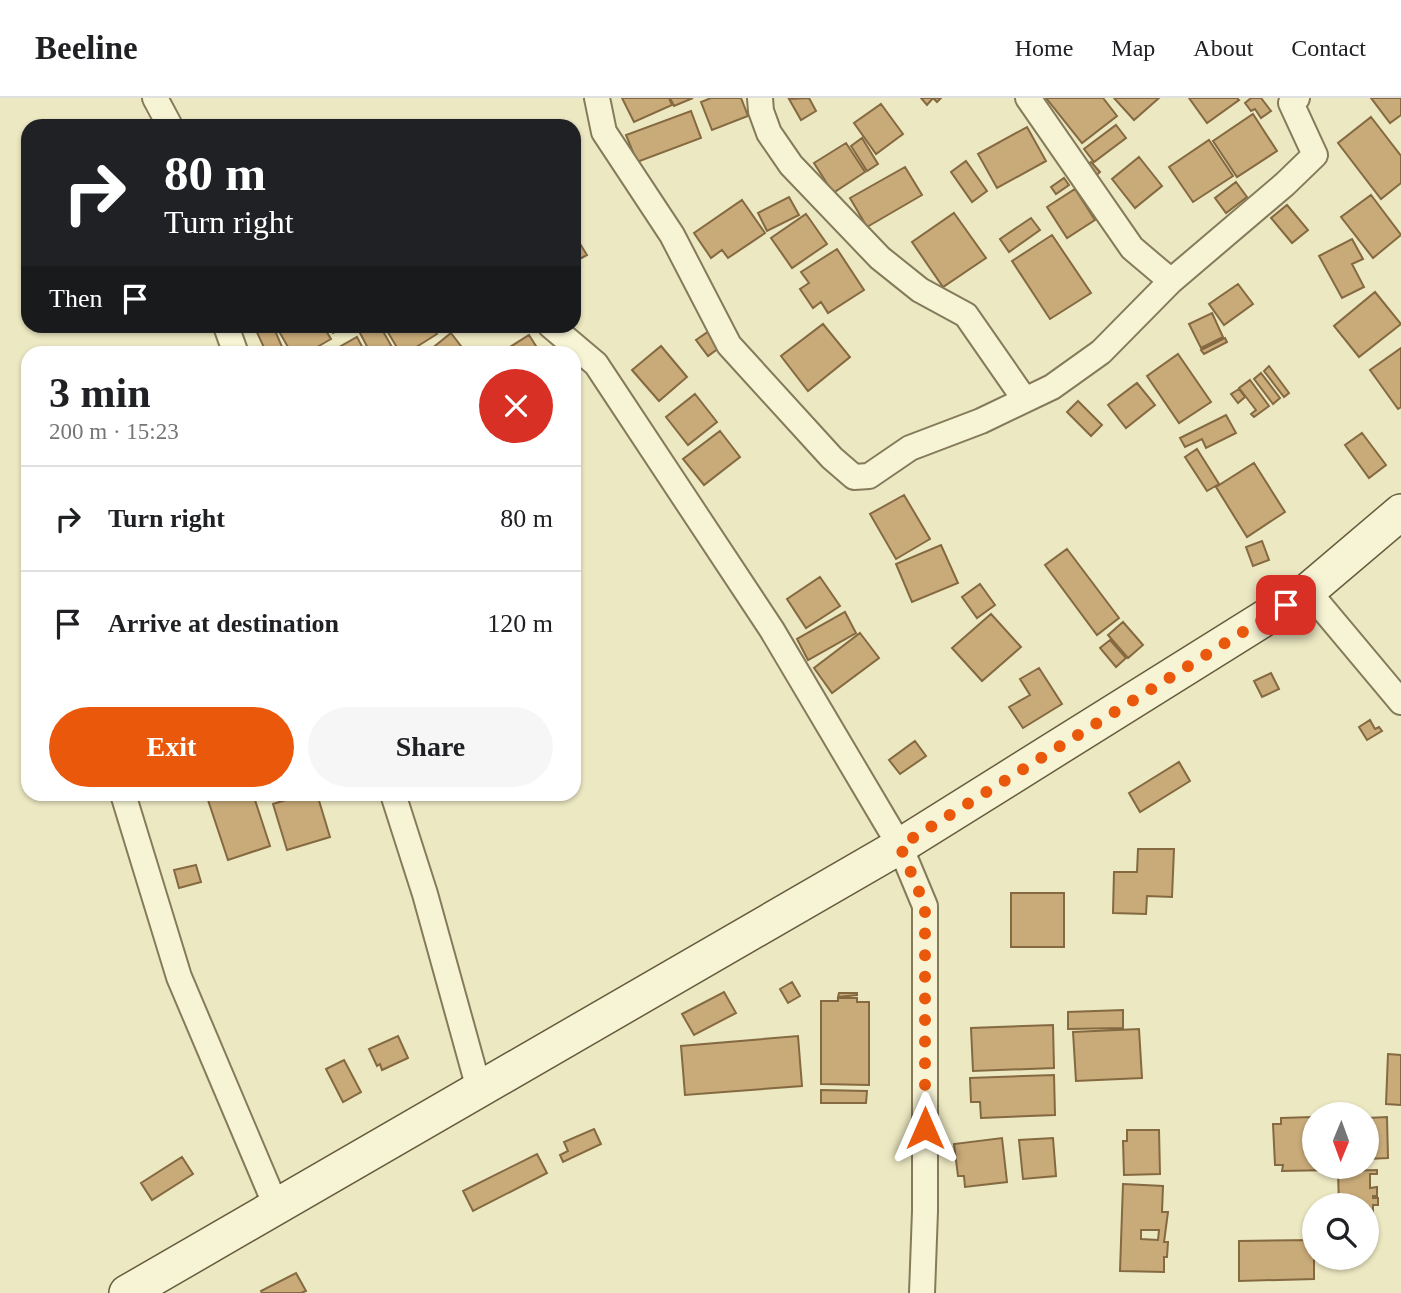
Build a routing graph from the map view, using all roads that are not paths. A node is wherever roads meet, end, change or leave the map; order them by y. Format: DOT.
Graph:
graph roads {
  1 [pos="155,98"];
  2 [pos="597,98"];
  3 [pos="760,98"];
  4 [pos="1028,98"];
  5 [pos="1291,100"];
  6 [pos="166,119"];
  7 [pos="1171,281"];
  8 [pos="559,333"];
  9 [pos="575,346"];
  10 [pos="581,351"];
  11 [pos="1025,400"];
  12 [pos="1401,512"];
  13 [pos="1308,591"];
  14 [pos="1401,702"];
  15 [pos="125,801"];
  16 [pos="395,801"];
  17 [pos="900,846"];
  18 [pos="479,1089"];
  19 [pos="276,1206"];
  20 [pos="127,1293"];
  21 [pos="922,1293"];
  1 -- 6 [label="street"];
  2 -- 11 [label="street"];
  3 -- 11 [label="street"];
  4 -- 7 [label="street"];
  5 -- 7 [label="street"];
  7 -- 11 [label="street"];
  8 -- 9 [label="street"];
  10 -- 17 [label="street"];
  12 -- 13 [label="main road"];
  13 -- 14 [label="street"];
  13 -- 17 [label="main road"];
  15 -- 19 [label="street"];
  16 -- 18 [label="street"];
  17 -- 18 [label="main road"];
  17 -- 21 [label="street"];
  18 -- 19 [label="main road"];
  19 -- 20 [label="main road"];
}
